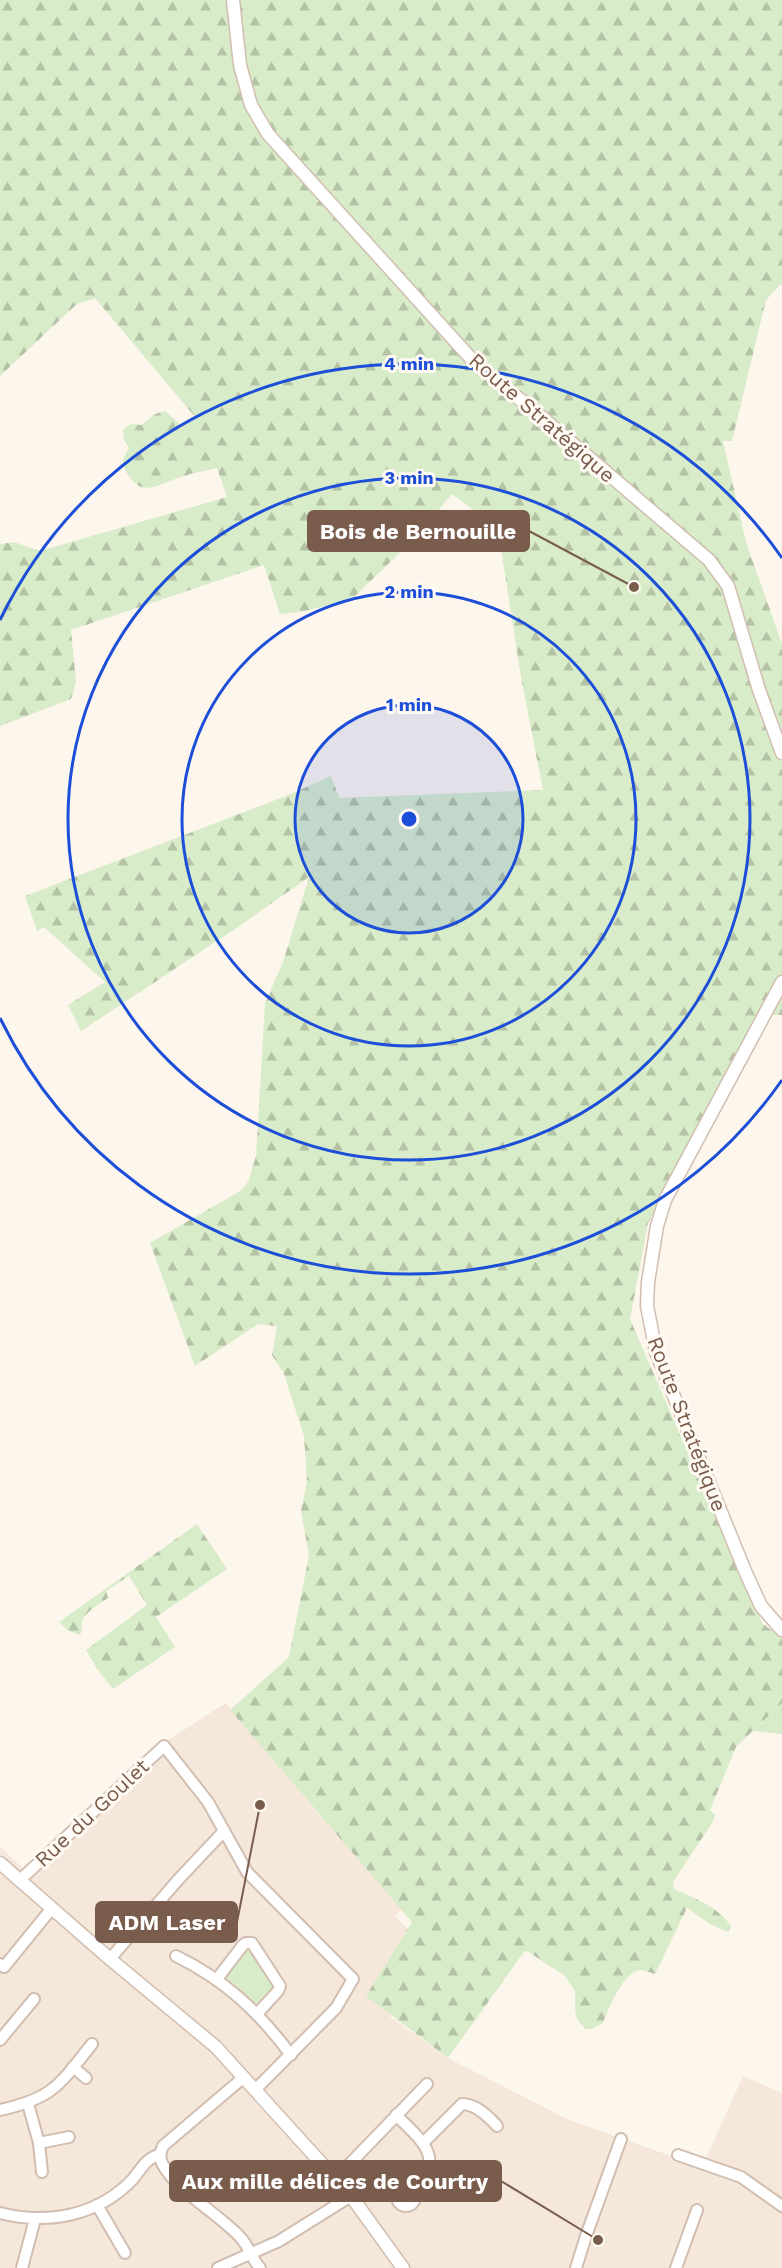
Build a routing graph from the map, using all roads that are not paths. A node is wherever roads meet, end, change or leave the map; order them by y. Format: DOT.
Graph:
graph roads {
  1 [pos="233,0"];
  2 [pos="782,753"];
  3 [pos="782,982"];
  4 [pos="782,1630"];
  5 [pos="224,1831"];
  6 [pos="0,1863"];
  7 [pos="20,1880"];
  8 [pos="52,1908"];
  9 [pos="176,1956"];
  10 [pos="110,1959"];
  11 [pos="0,1964"];
  12 [pos="217,1979"];
  13 [pos="34,1999"];
  14 [pos="257,2014"];
  15 [pos="0,2040"];
  16 [pos="92,2044"];
  17 [pos="291,2055"];
  18 [pos="73,2067"];
  19 [pos="244,2077"];
  20 [pos="86,2078"];
  21 [pos="427,2084"];
  22 [pos="255,2090"];
  23 [pos="28,2103"];
  24 [pos="0,2110"];
  25 [pos="396,2115"];
  26 [pos="497,2126"];
  27 [pos="69,2137"];
  28 [pos="621,2139"];
  29 [pos="424,2142"];
  30 [pos="39,2143"];
  31 [pos="160,2155"];
  32 [pos="678,2155"];
  33 [pos="42,2172"];
  34 [pos="336,2178"];
  35 [pos="412,2191"];
  36 [pos="351,2196"];
  37 [pos="97,2205"];
  38 [pos="782,2206"];
  39 [pos="697,2210"];
  40 [pos="0,2213"];
  41 [pos="35,2218"];
  42 [pos="125,2253"];
  43 [pos="249,2254"];
  44 [pos="22,2268"];
  45 [pos="218,2268"];
  46 [pos="261,2268"];
  47 [pos="403,2268"];
  48 [pos="576,2268"];
  49 [pos="676,2268"];
  1 -- 2 [label="street, Route Stratégique"];
  3 -- 4 [label="street, Route Stratégique"];
  5 -- 7 [label="street, Rue du Goulet"];
  5 -- 10 [label="street"];
  5 -- 17 [label="street"];
  6 -- 7 [label="street"];
  7 -- 8 [label="street"];
  8 -- 10 [label="street"];
  8 -- 11 [label="street"];
  9 -- 12 [label="street"];
  10 -- 19 [label="street"];
  12 -- 14 [label="street"];
  12 -- 14 [label="street"];
  13 -- 15 [label="street"];
  14 -- 17 [label="street"];
  16 -- 18 [label="street"];
  17 -- 22 [label="street"];
  18 -- 20 [label="street"];
  18 -- 23 [label="street"];
  19 -- 22 [label="street"];
  19 -- 31 [label="street"];
  21 -- 25 [label="street"];
  22 -- 34 [label="street"];
  23 -- 24 [label="street"];
  23 -- 30 [label="street"];
  25 -- 29 [label="street"];
  25 -- 34 [label="street"];
  26 -- 29 [label="street"];
  27 -- 30 [label="street"];
  28 -- 48 [label="street"];
  29 -- 35 [label="street"];
  30 -- 33 [label="street"];
  31 -- 37 [label="street"];
  31 -- 43 [label="street"];
  32 -- 38 [label="street"];
  34 -- 36 [label="street"];
  36 -- 43 [label="street"];
  36 -- 47 [label="street"];
  37 -- 41 [label="street"];
  37 -- 42 [label="street"];
  39 -- 49 [label="street"];
  40 -- 41 [label="street"];
  41 -- 44 [label="street"];
  43 -- 45 [label="street"];
  43 -- 46 [label="street"];
}
